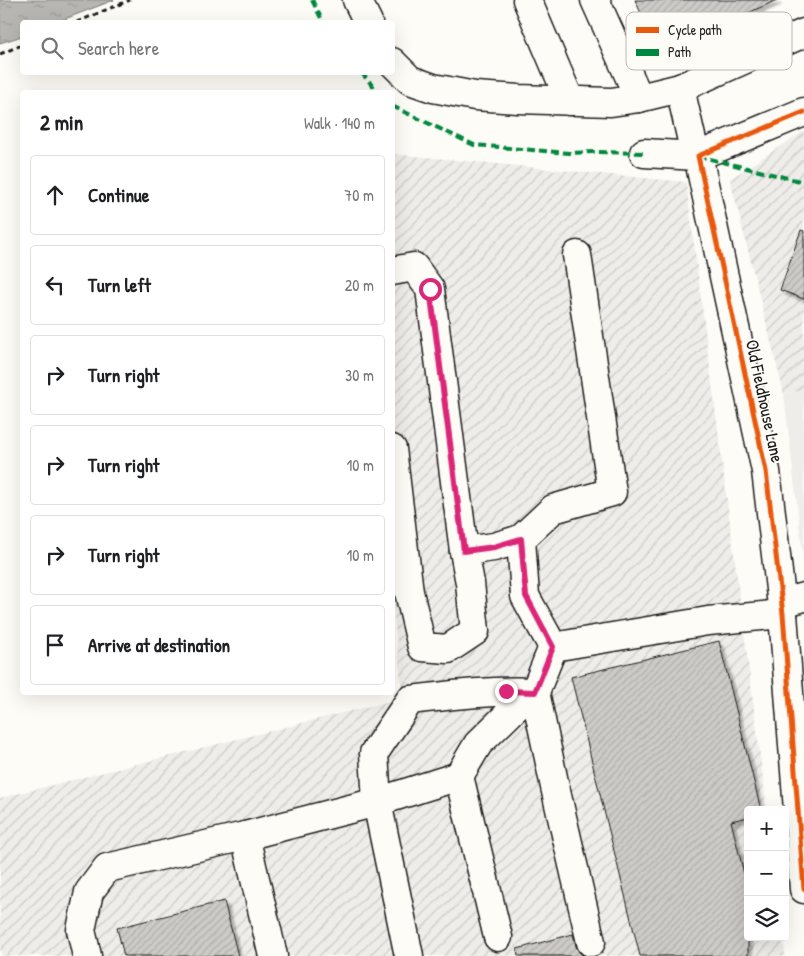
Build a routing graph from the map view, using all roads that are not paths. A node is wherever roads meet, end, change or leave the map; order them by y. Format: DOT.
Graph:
graph roads {
  1 [pos="357,0"];
  2 [pos="527,0"];
  3 [pos="595,0"];
  4 [pos="367,20"];
  5 [pos="804,33"];
  6 [pos="792,38"];
  7 [pos="395,65"];
  8 [pos="721,70"];
  9 [pos="680,88"];
  10 [pos="638,98"];
  11 [pos="570,101"];
  12 [pos="804,112"];
  13 [pos="644,153"];
  14 [pos="698,156"];
  15 [pos="577,255"];
  16 [pos="395,271"];
  17 [pos="395,474"];
  18 [pos="521,539"];
  19 [pos="464,551"];
  20 [pos="790,605"];
  21 [pos="553,647"];
  22 [pos="535,692"];
  23 [pos="459,776"];
  24 [pos="377,802"];
  25 [pos="801,820"];
  26 [pos="245,836"];
  27 [pos="804,889"];
  28 [pos="498,937"];
  29 [pos="592,942"];
  30 [pos="87,956"];
  31 [pos="274,956"];
  32 [pos="409,956"];
  1 -- 4 [label="street"];
  2 -- 11 [label="street"];
  3 -- 10 [label="street"];
  5 -- 6 [label="street"];
  7 -- 11 [label="street"];
  8 -- 9 [label="street"];
  9 -- 10 [label="street"];
  9 -- 14 [label="street, Old Fieldhouse Lane"];
  10 -- 11 [label="street"];
  12 -- 14 [label="street"];
  13 -- 14 [label="street"];
  14 -- 20 [label="street, Old Fieldhouse Lane"];
  15 -- 18 [label="street"];
  16 -- 19 [label="street"];
  17 -- 19 [label="street"];
  18 -- 19 [label="street"];
  18 -- 21 [label="street"];
  20 -- 21 [label="street"];
  20 -- 25 [label="street, Old Fieldhouse Lane"];
  21 -- 22 [label="street"];
  22 -- 23 [label="street"];
  22 -- 24 [label="street"];
  22 -- 29 [label="street"];
  23 -- 24 [label="street"];
  23 -- 28 [label="street"];
  24 -- 26 [label="street"];
  24 -- 32 [label="street"];
  25 -- 27 [label="street, Old Fieldhouse Lane"];
  26 -- 30 [label="street"];
  26 -- 31 [label="street"];
}
